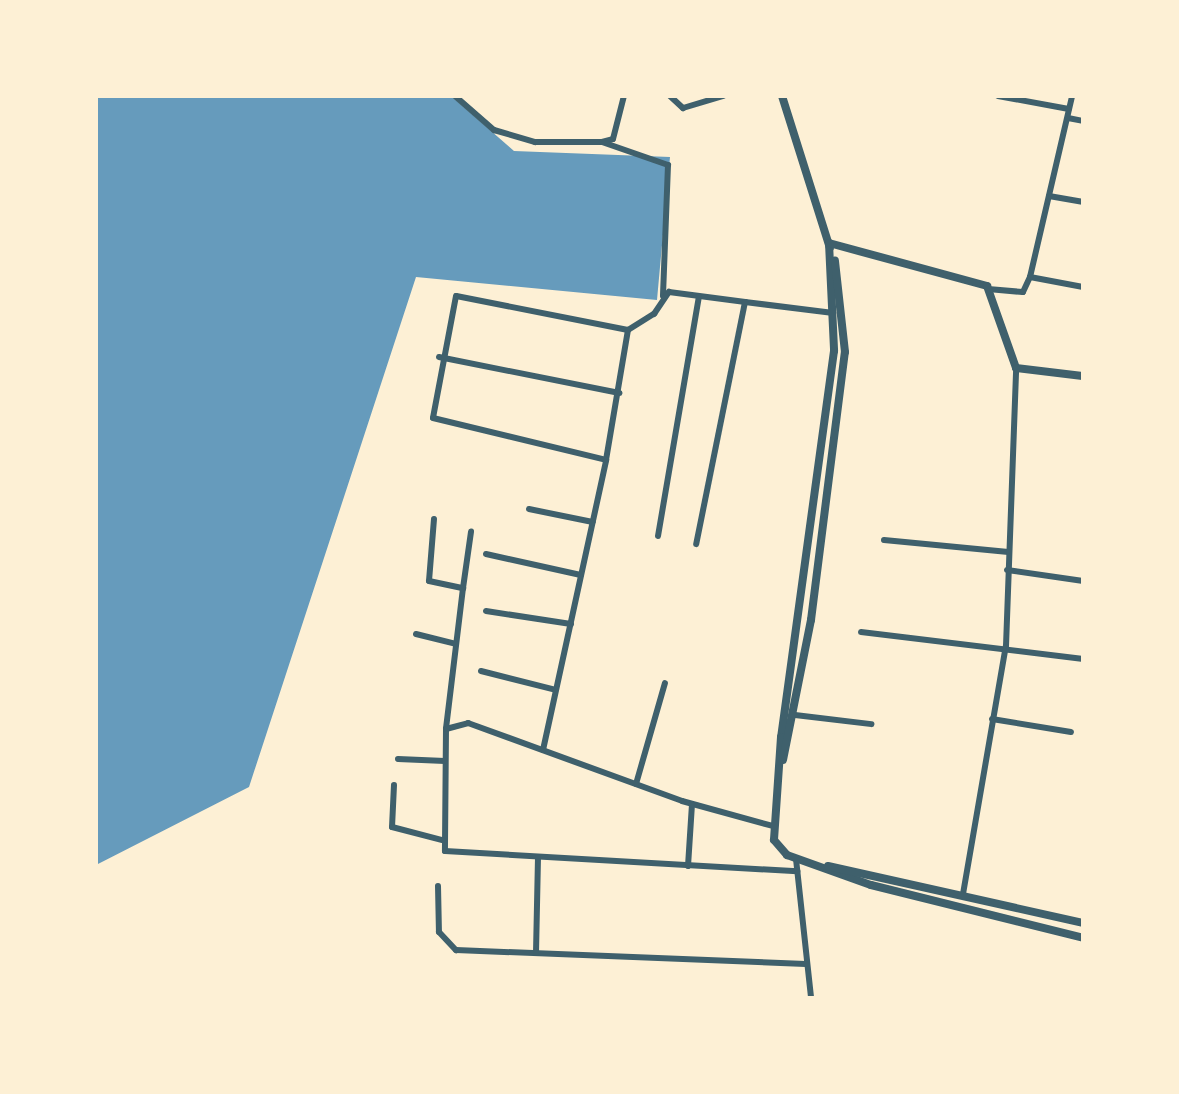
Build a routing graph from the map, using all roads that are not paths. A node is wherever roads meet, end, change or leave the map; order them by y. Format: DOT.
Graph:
graph roads {
  1 [pos="455,96"];
  2 [pos="624,96"];
  3 [pos="670,96"];
  4 [pos="723,96"];
  5 [pos="782,96"];
  6 [pos="998,96"];
  7 [pos="1072,96"];
  8 [pos="1069,109"];
  9 [pos="1068,118"];
  10 [pos="1083,121"];
  11 [pos="602,142"];
  12 [pos="1049,196"];
  13 [pos="1083,202"];
  14 [pos="829,243"];
  15 [pos="1030,277"];
  16 [pos="1083,287"];
  17 [pos="988,289"];
  18 [pos="663,296"];
  19 [pos="699,296"];
  20 [pos="745,302"];
  21 [pos="836,313"];
  22 [pos="628,330"];
  23 [pos="439,357"];
  24 [pos="1016,368"];
  25 [pos="1083,376"];
  26 [pos="619,393"];
  27 [pos="606,460"];
  28 [pos="529,509"];
  29 [pos="434,519"];
  30 [pos="593,522"];
  31 [pos="471,532"];
  32 [pos="658,536"];
  33 [pos="884,540"];
  34 [pos="696,544"];
  35 [pos="1008,552"];
  36 [pos="486,554"];
  37 [pos="1007,570"];
  38 [pos="581,575"];
  39 [pos="1083,581"];
  40 [pos="463,588"];
  41 [pos="486,611"];
  42 [pos="571,624"];
  43 [pos="861,632"];
  44 [pos="416,634"];
  45 [pos="456,644"];
  46 [pos="1006,646"];
  47 [pos="1083,659"];
  48 [pos="481,671"];
  49 [pos="665,683"];
  50 [pos="556,690"];
  51 [pos="795,715"];
  52 [pos="992,719"];
  53 [pos="871,724"];
  54 [pos="446,729"];
  55 [pos="1071,732"];
  56 [pos="543,750"];
  57 [pos="398,759"];
  58 [pos="445,761"];
  59 [pos="781,766"];
  60 [pos="636,784"];
  61 [pos="394,785"];
  62 [pos="692,804"];
  63 [pos="773,826"];
  64 [pos="442,840"];
  65 [pos="538,858"];
  66 [pos="796,859"];
  67 [pos="816,865"];
  68 [pos="688,866"];
  69 [pos="797,871"];
  70 [pos="438,886"];
  71 [pos="963,894"];
  72 [pos="1083,923"];
  73 [pos="1083,938"];
  74 [pos="536,953"];
  75 [pos="806,964"];
  76 [pos="811,998"];
  1 -- 11 [label="street"];
  2 -- 11 [label="street"];
  3 -- 4 [label="street"];
  5 -- 14 [label="street"];
  6 -- 8 [label="street"];
  7 -- 8 [label="street"];
  8 -- 9 [label="street"];
  9 -- 10 [label="street"];
  9 -- 12 [label="street"];
  11 -- 18 [label="street"];
  12 -- 13 [label="street"];
  12 -- 15 [label="street"];
  14 -- 17 [label="street"];
  14 -- 21 [label="street"];
  14 -- 51 [label="street"];
  15 -- 16 [label="street"];
  15 -- 17 [label="street"];
  17 -- 24 [label="street"];
  18 -- 19 [label="street"];
  18 -- 22 [label="street"];
  19 -- 20 [label="street"];
  19 -- 32 [label="street"];
  20 -- 21 [label="street"];
  20 -- 34 [label="street"];
  21 -- 59 [label="street"];
  22 -- 23 [label="street"];
  22 -- 26 [label="street"];
  23 -- 26 [label="street"];
  23 -- 27 [label="street"];
  24 -- 25 [label="street"];
  24 -- 35 [label="street"];
  26 -- 27 [label="street"];
  27 -- 30 [label="street"];
  28 -- 30 [label="street"];
  29 -- 40 [label="street"];
  30 -- 38 [label="street"];
  31 -- 40 [label="street"];
  33 -- 35 [label="street"];
  35 -- 37 [label="street"];
  36 -- 38 [label="street"];
  37 -- 39 [label="street"];
  37 -- 46 [label="street"];
  38 -- 42 [label="street"];
  40 -- 45 [label="street"];
  41 -- 42 [label="street"];
  42 -- 50 [label="street"];
  43 -- 46 [label="street"];
  44 -- 45 [label="street"];
  45 -- 54 [label="street"];
  46 -- 47 [label="street"];
  46 -- 52 [label="street"];
  48 -- 50 [label="street"];
  49 -- 60 [label="street"];
  50 -- 56 [label="street"];
  51 -- 53 [label="street"];
  51 -- 59 [label="street"];
  52 -- 55 [label="street"];
  52 -- 71 [label="street"];
  54 -- 56 [label="street"];
  54 -- 58 [label="street"];
  56 -- 60 [label="street"];
  57 -- 58 [label="street"];
  58 -- 64 [label="street"];
  59 -- 63 [label="street"];
  60 -- 62 [label="street"];
  61 -- 64 [label="street"];
  62 -- 63 [label="street"];
  62 -- 68 [label="street"];
  63 -- 66 [label="street"];
  64 -- 65 [label="street"];
  65 -- 68 [label="street"];
  65 -- 74 [label="street"];
  66 -- 67 [label="street"];
  66 -- 69 [label="street"];
  67 -- 71 [label="street"];
  67 -- 73 [label="street"];
  68 -- 69 [label="street"];
  69 -- 75 [label="street"];
  70 -- 74 [label="street"];
  71 -- 72 [label="street"];
  74 -- 75 [label="street"];
  75 -- 76 [label="street"];
}
